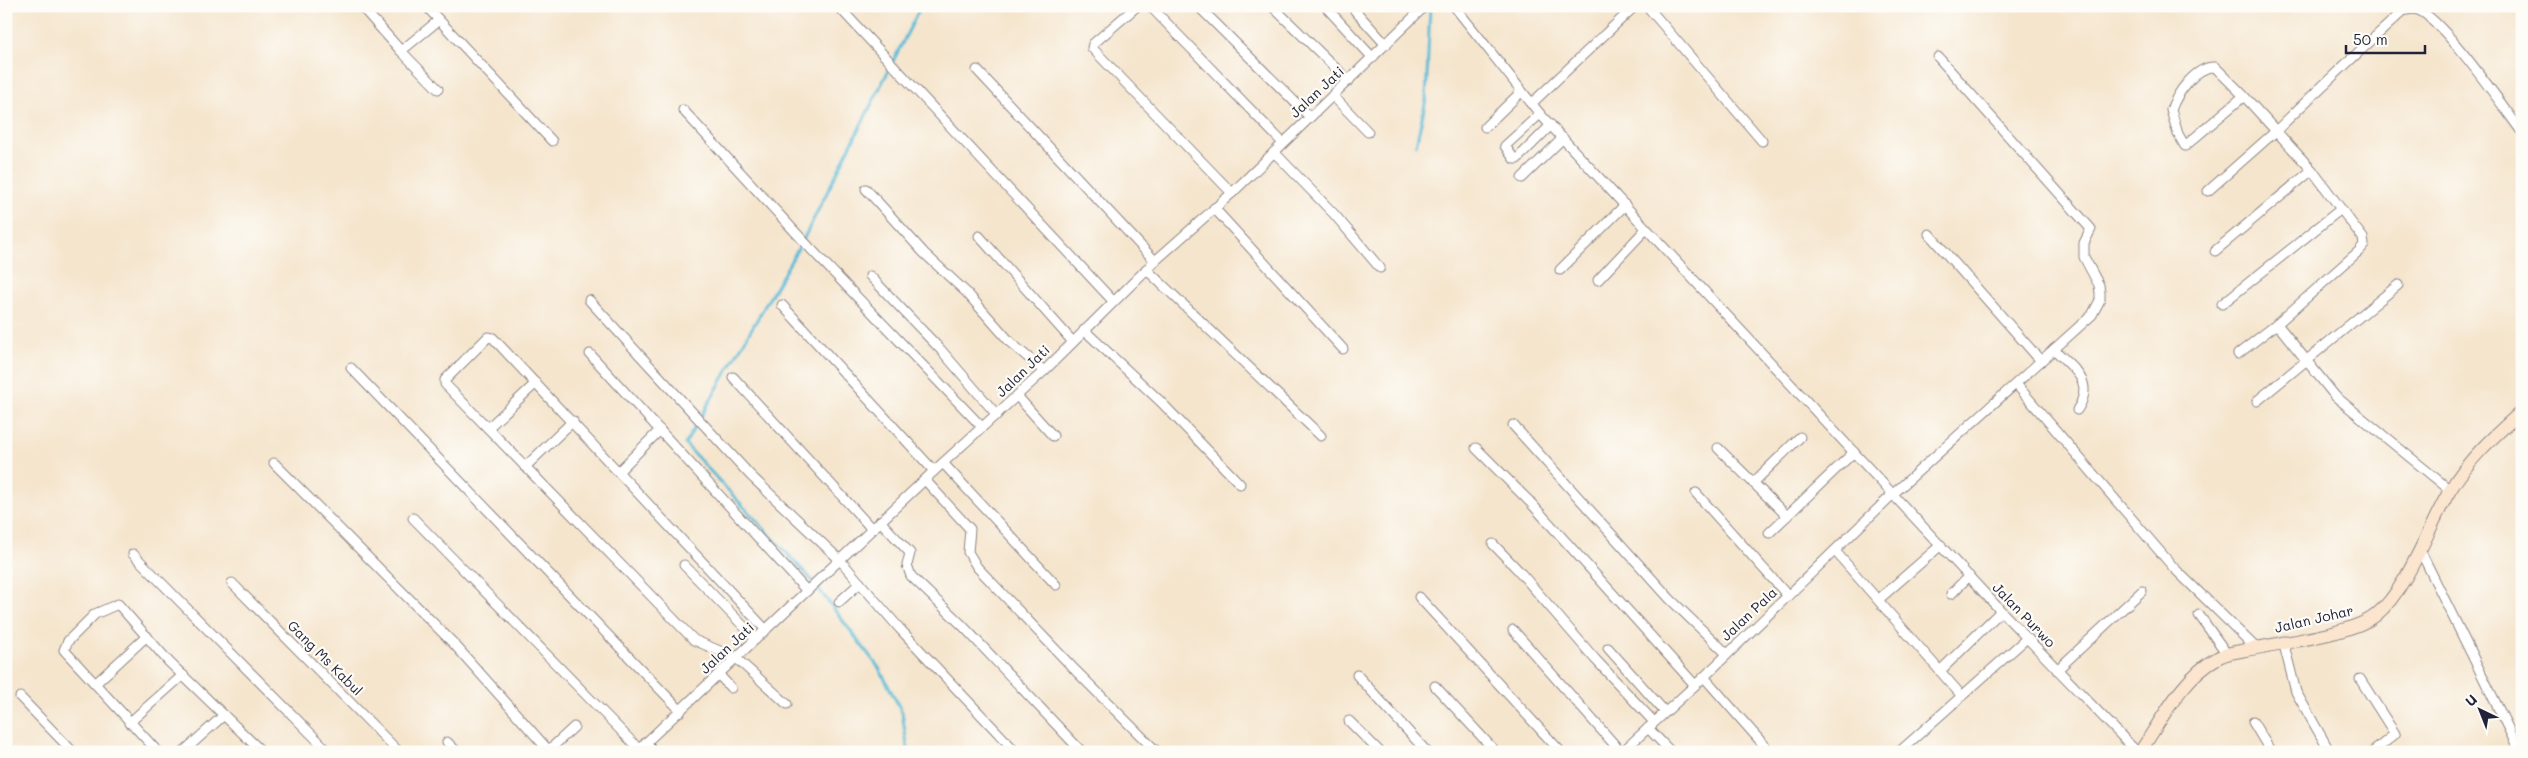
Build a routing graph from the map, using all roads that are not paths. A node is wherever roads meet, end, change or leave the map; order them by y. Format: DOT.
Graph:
graph roads {
  1 [pos="361,6"];
  2 [pos="426,6"];
  3 [pos="838,6"];
  4 [pos="1137,6"];
  5 [pos="1150,6"];
  6 [pos="1198,6"];
  7 [pos="1272,6"];
  8 [pos="1325,6"];
  9 [pos="1351,6"];
  10 [pos="1454,6"];
  11 [pos="1635,6"];
  12 [pos="1648,6"];
  13 [pos="1421,8"];
  14 [pos="439,20"];
  15 [pos="1386,45"];
  16 [pos="401,51"];
  17 [pos="1372,58"];
  18 [pos="1938,58"];
  19 [pos="977,70"];
  20 [pos="1349,81"];
  21 [pos="438,89"];
  22 [pos="1521,92"];
  23 [pos="1333,96"];
  24 [pos="2244,96"];
  25 [pos="1531,104"];
  26 [pos="683,110"];
  27 [pos="1540,114"];
  28 [pos="1310,117"];
  29 [pos="1551,125"];
  30 [pos="1485,127"];
  31 [pos="1368,132"];
  32 [pos="2276,132"];
  33 [pos="2522,132"];
  34 [pos="1563,138"];
  35 [pos="552,141"];
  36 [pos="1762,141"];
  37 [pos="1282,144"];
  38 [pos="1274,152"];
  39 [pos="2312,170"];
  40 [pos="1522,178"];
  41 [pos="866,189"];
  42 [pos="2208,191"];
  43 [pos="1232,193"];
  44 [pos="1625,204"];
  45 [pos="1214,208"];
  46 [pos="2340,209"];
  47 [pos="1646,229"];
  48 [pos="1929,234"];
  49 [pos="979,236"];
  50 [pos="2215,251"];
  51 [pos="1155,260"];
  52 [pos="1380,268"];
  53 [pos="1146,269"];
  54 [pos="1560,270"];
  55 [pos="870,276"];
  56 [pos="1598,280"];
  57 [pos="2398,285"];
  58 [pos="589,300"];
  59 [pos="1113,301"];
  60 [pos="2222,304"];
  61 [pos="782,305"];
  62 [pos="2278,324"];
  63 [pos="1084,330"];
  64 [pos="1073,342"];
  65 [pos="1343,349"];
  66 [pos="2054,349"];
  67 [pos="590,354"];
  68 [pos="2238,354"];
  69 [pos="2305,360"];
  70 [pos="2041,361"];
  71 [pos="351,368"];
  72 [pos="1044,371"];
  73 [pos="733,377"];
  74 [pos="536,383"];
  75 [pos="2016,384"];
  76 [pos="1017,396"];
  77 [pos="2257,402"];
  78 [pos="2077,410"];
  79 [pos="997,415"];
  80 [pos="2520,416"];
  81 [pos="573,421"];
  82 [pos="1513,425"];
  83 [pos="488,428"];
  84 [pos="982,428"];
  85 [pos="660,430"];
  86 [pos="1053,436"];
  87 [pos="1321,436"];
  88 [pos="1800,437"];
  89 [pos="1476,448"];
  90 [pos="1718,448"];
  91 [pos="1854,452"];
  92 [pos="274,463"];
  93 [pos="943,463"];
  94 [pos="525,466"];
  95 [pos="618,471"];
  96 [pos="934,471"];
  97 [pos="926,480"];
  98 [pos="1753,483"];
  99 [pos="1240,484"];
  100 [pos="2450,490"];
  101 [pos="1696,493"];
  102 [pos="1893,494"];
  103 [pos="1787,516"];
  104 [pos="413,518"];
  105 [pos="880,521"];
  106 [pos="872,529"];
  107 [pos="1769,533"];
  108 [pos="1493,544"];
  109 [pos="1941,545"];
  110 [pos="2420,550"];
  111 [pos="1836,551"];
  112 [pos="134,554"];
  113 [pos="840,560"];
  114 [pos="684,565"];
  115 [pos="1969,576"];
  116 [pos="232,583"];
  117 [pos="860,583"];
  118 [pos="1056,585"];
  119 [pos="809,590"];
  120 [pos="2142,591"];
  121 [pos="1952,594"];
  122 [pos="1788,596"];
  123 [pos="1419,597"];
  124 [pos="1879,599"];
  125 [pos="839,602"];
  126 [pos="2000,611"];
  127 [pos="2199,615"];
  128 [pos="766,630"];
  129 [pos="1514,630"];
  130 [pos="147,636"];
  131 [pos="2027,638"];
  132 [pos="756,640"];
  133 [pos="2283,642"];
  134 [pos="1608,648"];
  135 [pos="2256,648"];
  136 [pos="1727,654"];
  137 [pos="2227,654"];
  138 [pos="736,658"];
  139 [pos="2057,670"];
  140 [pos="1940,671"];
  141 [pos="183,675"];
  142 [pos="719,675"];
  143 [pos="1357,675"];
  144 [pos="1704,677"];
  145 [pos="2360,679"];
  146 [pos="95,684"];
  147 [pos="1695,685"];
  148 [pos="1435,686"];
  149 [pos="732,688"];
  150 [pos="1961,695"];
  151 [pos="20,697"];
  152 [pos="787,704"];
  153 [pos="681,711"];
  154 [pos="1665,712"];
  155 [pos="224,715"];
  156 [pos="1349,721"];
  157 [pos="2253,722"];
  158 [pos="129,723"];
  159 [pos="1651,725"];
  160 [pos="574,727"];
  161 [pos="447,742"];
  162 [pos="640,748"];
  163 [pos="549,751"];
  164 [pos="1156,751"];
  165 [pos="73,752"];
  166 [pos="158,752"];
  167 [pos="183,752"];
  168 [pos="262,752"];
  169 [pos="329,752"];
  170 [pos="399,752"];
  171 [pos="457,752"];
  172 [pos="654,752"];
  173 [pos="1016,752"];
  174 [pos="1082,752"];
  175 [pos="1380,752"];
  176 [pos="1427,752"];
  177 [pos="1496,752"];
  178 [pos="1561,752"];
  179 [pos="1622,752"];
  180 [pos="1671,752"];
  181 [pos="1770,752"];
  182 [pos="1899,752"];
  183 [pos="2138,752"];
  184 [pos="2271,752"];
  185 [pos="2330,752"];
  186 [pos="2373,752"];
  187 [pos="2520,752"];
  1 -- 16 [label="street"];
  2 -- 14 [label="street"];
  3 -- 59 [label="street"];
  4 -- 43 [label="street"];
  5 -- 37 [label="street"];
  6 -- 28 [label="street"];
  7 -- 20 [label="street"];
  8 -- 17 [label="street"];
  9 -- 15 [label="street"];
  10 -- 22 [label="street, Jalan Purwo"];
  11 -- 25 [label="street"];
  12 -- 36 [label="street"];
  13 -- 15 [label="street, Jalan Jati"];
  14 -- 16 [label="street"];
  14 -- 35 [label="street"];
  15 -- 17 [label="street, Jalan Jati"];
  16 -- 21 [label="street"];
  17 -- 20 [label="street, Jalan Jati"];
  18 -- 66 [label="street, Jalan Pala"];
  19 -- 51 [label="street"];
  20 -- 23 [label="street, Jalan Jati"];
  22 -- 25 [label="street, Jalan Purwo"];
  22 -- 30 [label="street"];
  23 -- 28 [label="street, Jalan Jati"];
  23 -- 31 [label="street"];
  24 -- 24 [label="street"];
  24 -- 32 [label="street"];
  25 -- 27 [label="street, Jalan Purwo"];
  26 -- 84 [label="street"];
  27 -- 29 [label="street, Jalan Purwo"];
  27 -- 29 [label="street"];
  28 -- 37 [label="street, Jalan Jati"];
  29 -- 34 [label="street, Jalan Purwo"];
  32 -- 33 [label="street"];
  32 -- 39 [label="street"];
  32 -- 42 [label="street"];
  34 -- 40 [label="street"];
  34 -- 44 [label="street, Jalan Purwo"];
  37 -- 38 [label="street, Jalan Jati"];
  38 -- 43 [label="street, Jalan Jati"];
  38 -- 52 [label="street"];
  39 -- 46 [label="street"];
  39 -- 50 [label="street"];
  41 -- 72 [label="street"];
  43 -- 45 [label="street, Jalan Jati"];
  44 -- 47 [label="street, Jalan Purwo"];
  44 -- 54 [label="street"];
  45 -- 51 [label="street, Jalan Jati"];
  45 -- 65 [label="street"];
  46 -- 60 [label="street"];
  46 -- 62 [label="street"];
  47 -- 56 [label="street"];
  47 -- 91 [label="street, Jalan Purwo"];
  48 -- 70 [label="street"];
  49 -- 64 [label="street"];
  51 -- 53 [label="street, Jalan Jati"];
  53 -- 59 [label="street, Jalan Jati"];
  53 -- 87 [label="street"];
  55 -- 79 [label="street"];
  57 -- 69 [label="street"];
  58 -- 113 [label="street"];
  59 -- 63 [label="street, Jalan Jati"];
  61 -- 96 [label="street"];
  62 -- 68 [label="street"];
  62 -- 69 [label="street"];
  63 -- 64 [label="street, Jalan Jati"];
  63 -- 99 [label="street"];
  64 -- 72 [label="street, Jalan Jati"];
  66 -- 70 [label="street, Jalan Pala"];
  66 -- 78 [label="street"];
  67 -- 85 [label="street"];
  69 -- 77 [label="street"];
  69 -- 100 [label="street"];
  70 -- 75 [label="street, Jalan Pala"];
  71 -- 153 [label="street"];
  72 -- 76 [label="street, Jalan Jati"];
  73 -- 106 [label="street"];
  74 -- 81 [label="street"];
  74 -- 83 [label="street"];
  74 -- 83 [label="street"];
  75 -- 102 [label="street, Jalan Pala"];
  75 -- 135 [label="street"];
  76 -- 79 [label="street, Jalan Jati"];
  76 -- 86 [label="street"];
  79 -- 84 [label="street, Jalan Jati"];
  80 -- 100 [label="street, Jalan Johar"];
  81 -- 94 [label="street"];
  81 -- 95 [label="street"];
  82 -- 136 [label="street"];
  83 -- 94 [label="street"];
  84 -- 93 [label="street, Jalan Jati"];
  85 -- 95 [label="street"];
  85 -- 119 [label="street"];
  88 -- 98 [label="street"];
  89 -- 147 [label="street"];
  90 -- 98 [label="street"];
  91 -- 102 [label="street, Jalan Purwo"];
  91 -- 103 [label="street"];
  92 -- 163 [label="street"];
  93 -- 96 [label="street, Jalan Jati"];
  93 -- 118 [label="street"];
  94 -- 138 [label="street"];
  95 -- 128 [label="street"];
  96 -- 97 [label="street, Jalan Jati"];
  97 -- 105 [label="street, Jalan Jati"];
  97 -- 164 [label="street"];
  98 -- 103 [label="street"];
  100 -- 110 [label="street, Jalan Johar"];
  101 -- 122 [label="street"];
  102 -- 109 [label="street, Jalan Purwo"];
  102 -- 111 [label="street, Jalan Pala"];
  103 -- 107 [label="street"];
  104 -- 162 [label="street"];
  105 -- 106 [label="street, Jalan Jati"];
  105 -- 174 [label="street"];
  106 -- 113 [label="street, Jalan Jati"];
  108 -- 159 [label="street"];
  109 -- 115 [label="street, Jalan Purwo"];
  109 -- 124 [label="street"];
  110 -- 133 [label="street, Jalan Johar"];
  110 -- 187 [label="street"];
  111 -- 122 [label="street, Jalan Pala"];
  111 -- 124 [label="street"];
  112 -- 169 [label="street"];
  113 -- 117 [label="street"];
  113 -- 119 [label="street, Jalan Jati"];
  114 -- 132 [label="street"];
  115 -- 121 [label="street"];
  115 -- 126 [label="street, Jalan Purwo"];
  116 -- 170 [label="street, Gang Ms Kabul"];
  117 -- 125 [label="street"];
  117 -- 173 [label="street"];
  119 -- 128 [label="street, Jalan Jati"];
  120 -- 139 [label="street"];
  122 -- 136 [label="street, Jalan Pala"];
  123 -- 178 [label="street"];
  124 -- 140 [label="street"];
  126 -- 131 [label="street, Jalan Purwo"];
  126 -- 140 [label="street"];
  127 -- 137 [label="street"];
  128 -- 132 [label="street, Jalan Jati"];
  129 -- 179 [label="street"];
  130 -- 141 [label="street"];
  130 -- 146 [label="street"];
  130 -- 146 [label="street"];
  131 -- 139 [label="street, Jalan Purwo"];
  131 -- 150 [label="street"];
  132 -- 138 [label="street, Jalan Jati"];
  133 -- 135 [label="street, Jalan Johar"];
  133 -- 185 [label="street"];
  134 -- 154 [label="street"];
  135 -- 137 [label="street, Jalan Johar"];
  136 -- 144 [label="street, Jalan Pala"];
  137 -- 183 [label="street, Jalan Johar"];
  138 -- 142 [label="street, Jalan Jati"];
  138 -- 152 [label="street"];
  139 -- 183 [label="street, Jalan Purwo"];
  140 -- 150 [label="street"];
  141 -- 155 [label="street"];
  141 -- 158 [label="street"];
  142 -- 149 [label="street"];
  142 -- 153 [label="street, Jalan Jati"];
  143 -- 176 [label="street"];
  144 -- 147 [label="street, Jalan Pala"];
  144 -- 181 [label="street"];
  145 -- 186 [label="street"];
  146 -- 158 [label="street"];
  147 -- 154 [label="street, Jalan Pala"];
  148 -- 177 [label="street"];
  150 -- 182 [label="street"];
  151 -- 165 [label="street"];
  153 -- 162 [label="street, Jalan Jati"];
  154 -- 159 [label="street, Jalan Pala"];
  155 -- 167 [label="street"];
  155 -- 168 [label="street"];
  156 -- 175 [label="street"];
  157 -- 184 [label="street"];
  158 -- 166 [label="street"];
  159 -- 179 [label="street, Jalan Pala"];
  159 -- 180 [label="street"];
  160 -- 163 [label="street"];
  161 -- 171 [label="street"];
  162 -- 172 [label="street"];
}
